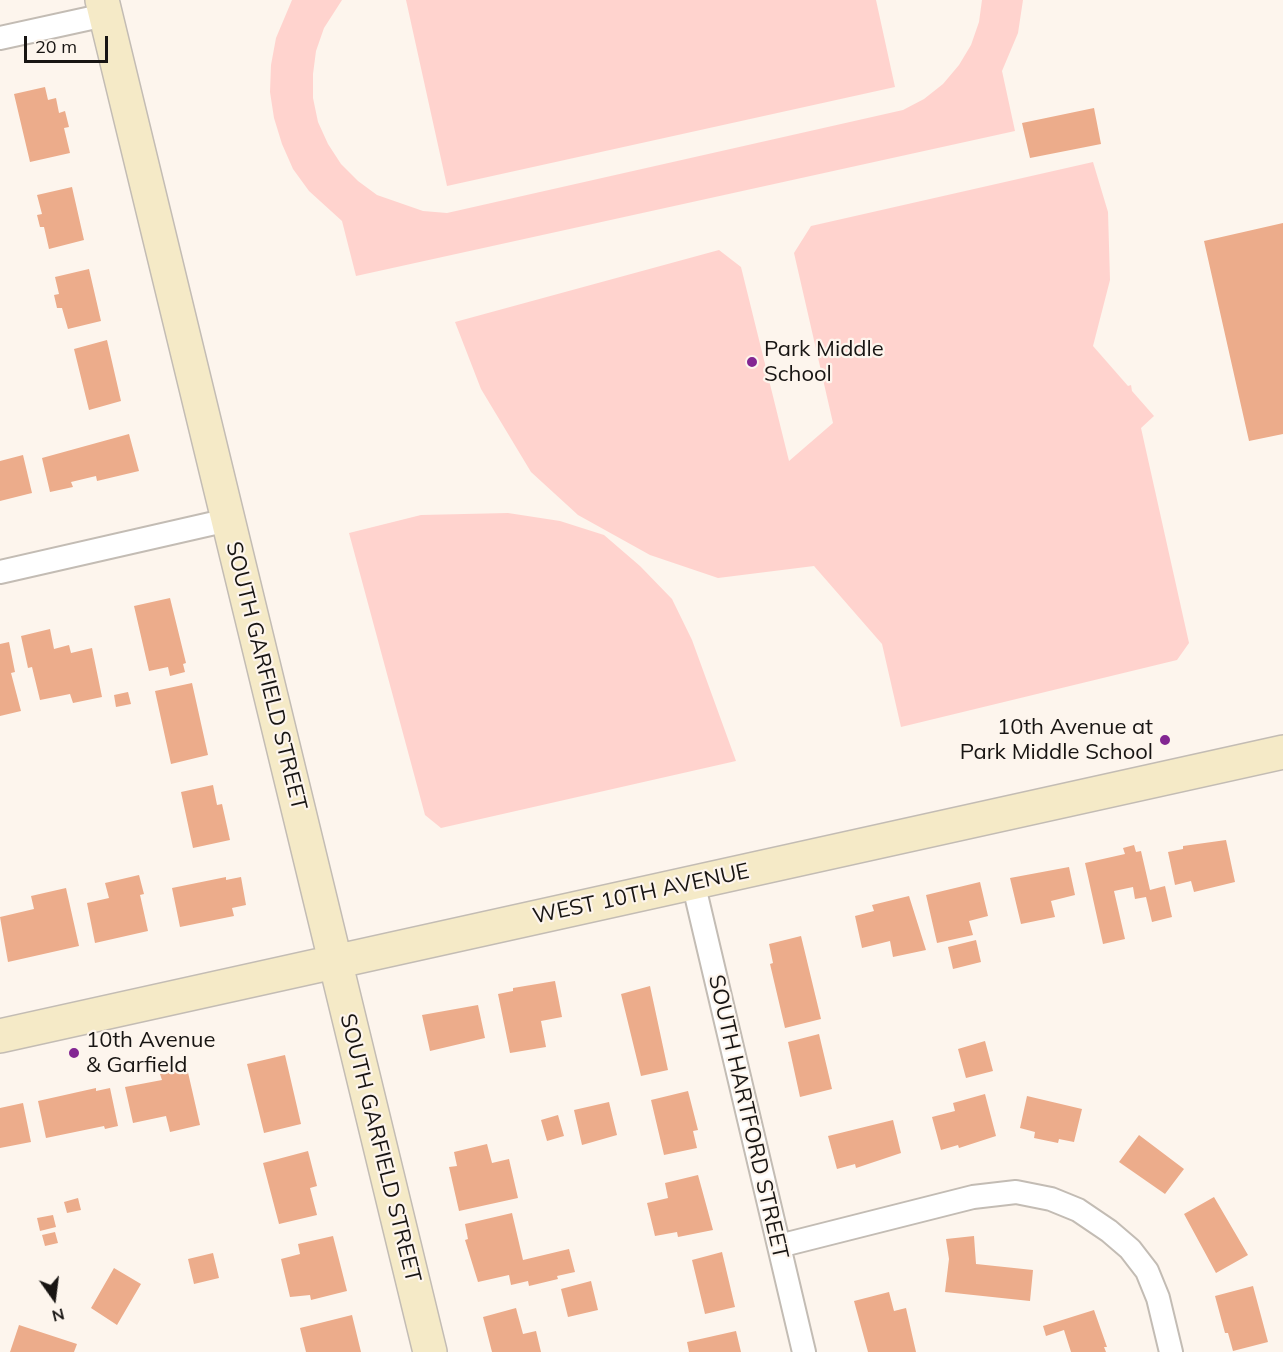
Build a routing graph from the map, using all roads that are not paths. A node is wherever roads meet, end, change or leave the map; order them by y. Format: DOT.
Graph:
graph roads {
  1 [pos="104,7"];
  2 [pos="0,38"];
  3 [pos="228,520"];
  4 [pos="0,572"];
  5 [pos="1283,752"];
  6 [pos="693,882"];
  7 [pos="335,962"];
  8 [pos="0,1036"];
  9 [pos="779,1246"];
  10 [pos="430,1352"];
  11 [pos="804,1352"];
  12 [pos="1172,1352"];
  1 -- 2 [label="street"];
  1 -- 3 [label="street, SOUTH GARFIELD STREET"];
  3 -- 4 [label="street"];
  3 -- 7 [label="street, SOUTH GARFIELD STREET"];
  5 -- 6 [label="street, WEST 10TH AVENUE"];
  6 -- 7 [label="street, WEST 10TH AVENUE"];
  6 -- 9 [label="street, SOUTH HARTFORD STREET"];
  7 -- 8 [label="street, WEST 10TH AVENUE"];
  7 -- 10 [label="street, SOUTH GARFIELD STREET"];
  9 -- 11 [label="street, SOUTH HARTFORD STREET"];
  9 -- 12 [label="street"];
}
